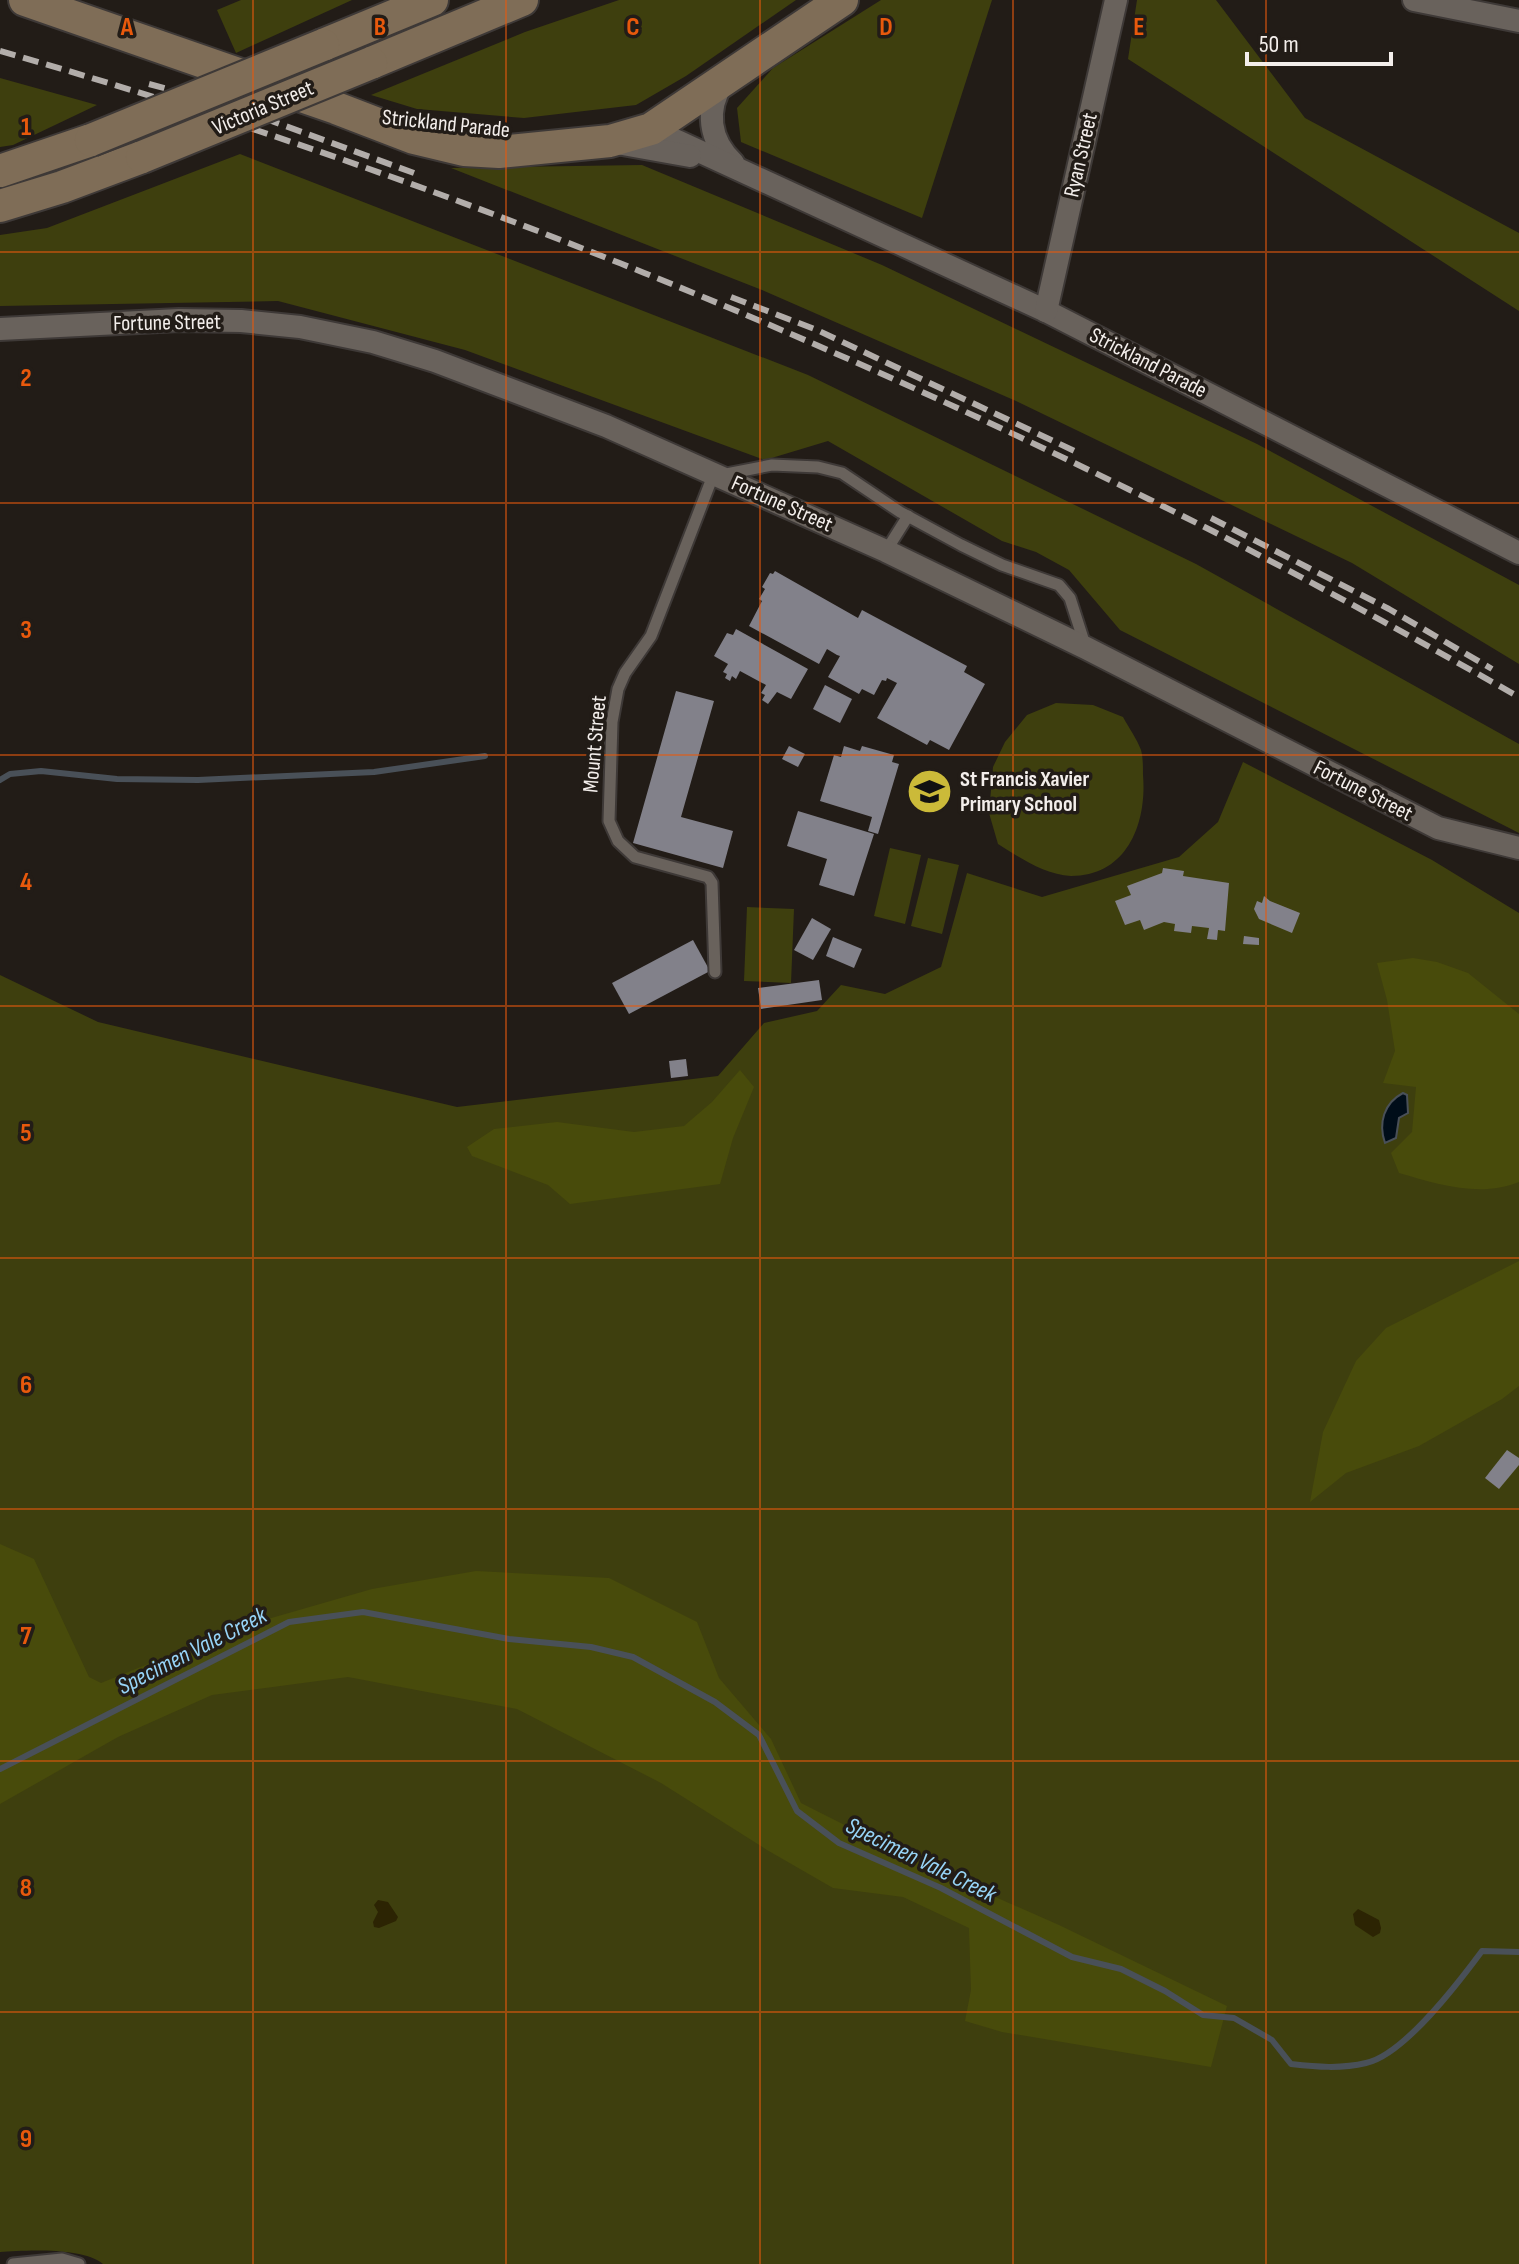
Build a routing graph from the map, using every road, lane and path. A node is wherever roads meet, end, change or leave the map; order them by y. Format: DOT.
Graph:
graph roads {
  1 [pos="25,0"];
  2 [pos="432,0"];
  3 [pos="522,0"];
  4 [pos="842,0"];
  5 [pos="1116,0"];
  6 [pos="1414,0"];
  7 [pos="1519,21"];
  8 [pos="736,71"];
  9 [pos="336,108"];
  10 [pos="651,129"];
  11 [pos="592,143"];
  12 [pos="0,171"];
  13 [pos="748,173"];
  14 [pos="770,184"];
  15 [pos="0,206"];
  16 [pos="1046,311"];
  17 [pos="0,329"];
  18 [pos="716,474"];
  19 [pos="908,516"];
  20 [pos="886,551"];
  21 [pos="1519,553"];
  22 [pos="1086,648"];
  23 [pos="1519,848"];
  24 [pos="715,972"];
  25 [pos="13,2264"];
  26 [pos="79,2264"];
  1 -- 9 [label="street, Strickland Parade"];
  2 -- 12 [label="street, Victoria Street, bridge"];
  3 -- 15 [label="street, Victoria Street, bridge"];
  4 -- 8 [label="street"];
  5 -- 16 [label="street, Ryan Street"];
  6 -- 7 [label="street"];
  8 -- 10 [label="street"];
  8 -- 13 [label="street"];
  9 -- 10 [label="street, Strickland Parade"];
  9 -- 11 [label="street, Strickland Parade"];
  10 -- 11 [label="street, Strickland Parade"];
  10 -- 13 [label="street, Strickland Parade"];
  11 -- 14 [label="street, Strickland Parade"];
  13 -- 14 [label="street, Strickland Parade"];
  14 -- 16 [label="street, Strickland Parade"];
  16 -- 21 [label="street, Strickland Parade"];
  17 -- 18 [label="street, Fortune Street"];
  18 -- 19 [label="lane"];
  18 -- 20 [label="street, Fortune Street"];
  18 -- 24 [label="lane, Mount Street"];
  19 -- 20 [label="lane"];
  19 -- 22 [label="lane"];
  20 -- 22 [label="street, Fortune Street"];
  22 -- 23 [label="street, Fortune Street"];
  25 -- 26 [label="lane"];
}
